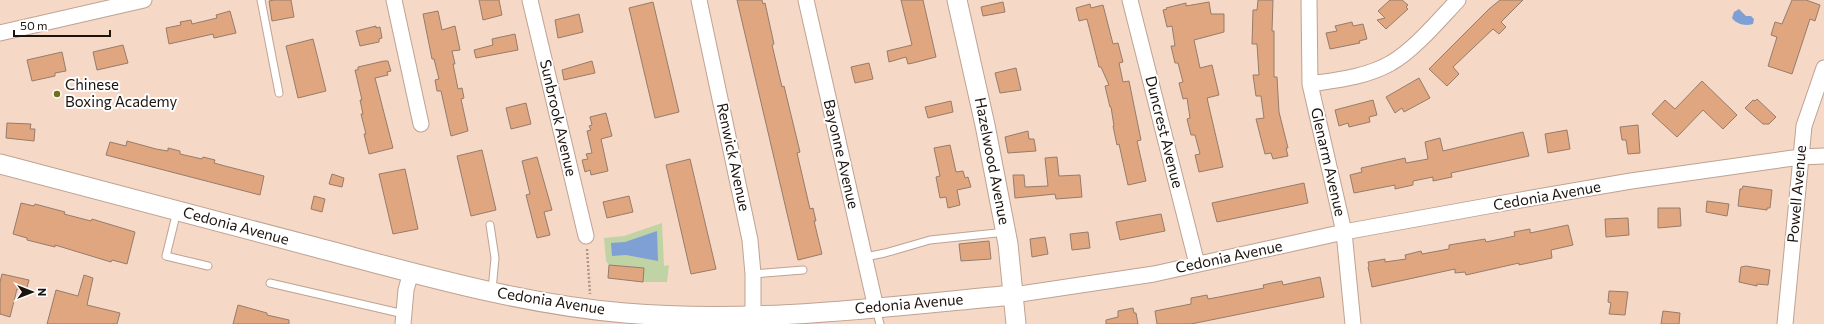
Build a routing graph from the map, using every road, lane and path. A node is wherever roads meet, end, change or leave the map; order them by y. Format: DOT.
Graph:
graph roads {
  1 [pos="144,0"];
  2 [pos="261,0"];
  3 [pos="394,0"];
  4 [pos="530,0"];
  5 [pos="699,0"];
  6 [pos="806,0"];
  7 [pos="957,0"];
  8 [pos="1130,0"];
  9 [pos="1309,0"];
  10 [pos="1458,0"];
  11 [pos="0,33"];
  12 [pos="1824,68"];
  13 [pos="1310,84"];
  14 [pos="279,93"];
  15 [pos="421,124"];
  16 [pos="1824,156"];
  17 [pos="1800,157"];
  18 [pos="0,164"];
  19 [pos="177,210"];
  20 [pos="490,225"];
  21 [pos="1006,232"];
  22 [pos="1344,232"];
  23 [pos="586,236"];
  24 [pos="865,257"];
  25 [pos="1197,264"];
  26 [pos="208,266"];
  27 [pos="803,270"];
  28 [pos="411,272"];
  29 [pos="753,274"];
  30 [pos="270,283"];
  31 [pos="492,291"];
  32 [pos="1013,295"];
  33 [pos="591,308"];
  34 [pos="878,316"];
  35 [pos="403,319"];
  36 [pos="742,319"];
  37 [pos="1016,324"];
  38 [pos="1353,324"];
  39 [pos="1785,324"];
  1 -- 11 [label="street"];
  2 -- 14 [label="lane"];
  3 -- 15 [label="street"];
  4 -- 23 [label="street, Sunbrook Avenue"];
  5 -- 29 [label="street, Renwick Avenue"];
  6 -- 24 [label="street, Bayonne Avenue"];
  7 -- 21 [label="street, Hazelwood Avenue"];
  8 -- 25 [label="street, Duncrest Avenue"];
  9 -- 13 [label="street, Glenarm Avenue"];
  10 -- 13 [label="street"];
  12 -- 17 [label="street, Powell Avenue"];
  13 -- 22 [label="street, Glenarm Avenue"];
  16 -- 17 [label="street, Cedonia Avenue"];
  17 -- 22 [label="street, Cedonia Avenue"];
  17 -- 39 [label="street, Powell Avenue"];
  18 -- 19 [label="street, Cedonia Avenue"];
  19 -- 26 [label="lane"];
  19 -- 28 [label="street, Cedonia Avenue"];
  20 -- 31 [label="lane"];
  21 -- 24 [label="lane"];
  21 -- 32 [label="street, Hazelwood Avenue"];
  22 -- 25 [label="street, Cedonia Avenue"];
  22 -- 38 [label="street, Glenarm Avenue"];
  23 -- 33 [label="path"];
  24 -- 34 [label="street, Bayonne Avenue"];
  25 -- 32 [label="street, Cedonia Avenue"];
  27 -- 29 [label="lane"];
  28 -- 31 [label="street, Cedonia Avenue"];
  28 -- 35 [label="street"];
  29 -- 36 [label="street, Renwick Avenue"];
  30 -- 35 [label="lane"];
  31 -- 33 [label="street, Cedonia Avenue"];
  32 -- 34 [label="street, Cedonia Avenue"];
  32 -- 37 [label="street, Hazelwood Avenue"];
  33 -- 36 [label="street, Cedonia Avenue"];
  34 -- 36 [label="street, Cedonia Avenue"];
}
